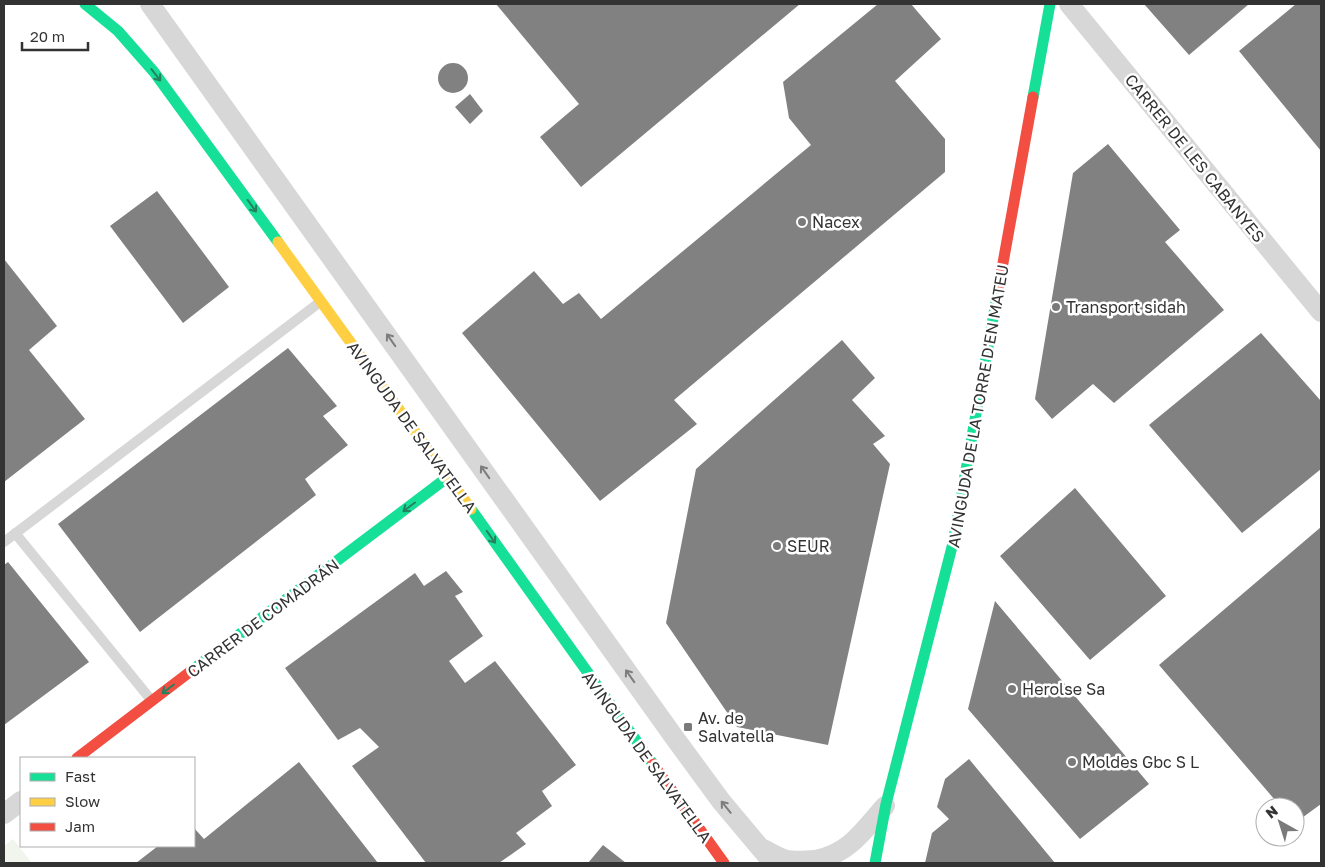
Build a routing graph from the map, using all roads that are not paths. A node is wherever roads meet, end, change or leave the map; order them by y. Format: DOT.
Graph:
graph roads {
  1 [pos="85,4"];
  2 [pos="150,4"];
  3 [pos="1050,4"];
  4 [pos="1069,4"];
  5 [pos="321,301"];
  6 [pos="1321,312"];
  7 [pos="448,477"];
  8 [pos="15,533"];
  9 [pos="4,542"];
  10 [pos="152,702"];
  11 [pos="78,757"];
  12 [pos="20,802"];
  13 [pos="886,804"];
  14 [pos="4,814"];
  15 [pos="756,846"];
  16 [pos="724,863"];
  17 [pos="773,863"];
  18 [pos="851,863"];
  19 [pos="875,863"];
  1 -- 5 [label="street, AVINGUDA DE SALVATELLA, one-way"];
  15 -- 2 [label="street, AVINGUDA DE SALVATELLA, one-way"];
  3 -- 13 [label="street, AVINGUDA DE LA TORRE D'EN MATEU"];
  4 -- 6 [label="street, CARRER DE LES CABANYES"];
  5 -- 7 [label="street, AVINGUDA DE SALVATELLA"];
  5 -- 8 [label="lane"];
  7 -- 10 [label="street, CARRER DE COMADRÁN, one-way"];
  7 -- 16 [label="street, AVINGUDA DE SALVATELLA, one-way"];
  8 -- 9 [label="lane"];
  8 -- 10 [label="lane"];
  10 -- 11 [label="street, CARRER DE COMADRÁN"];
  12 -- 14 [label="street"];
  13 -- 15 [label="street, AVINGUDA DE SALVATELLA"];
  13 -- 18 [label="street, AVINGUDA DE LA TORRE D'EN MATEU"];
  13 -- 19 [label="street, AVINGUDA DE LA TORRE D'EN MATEU"];
  15 -- 17 [label="street, AVINGUDA DE SALVATELLA"];
}
